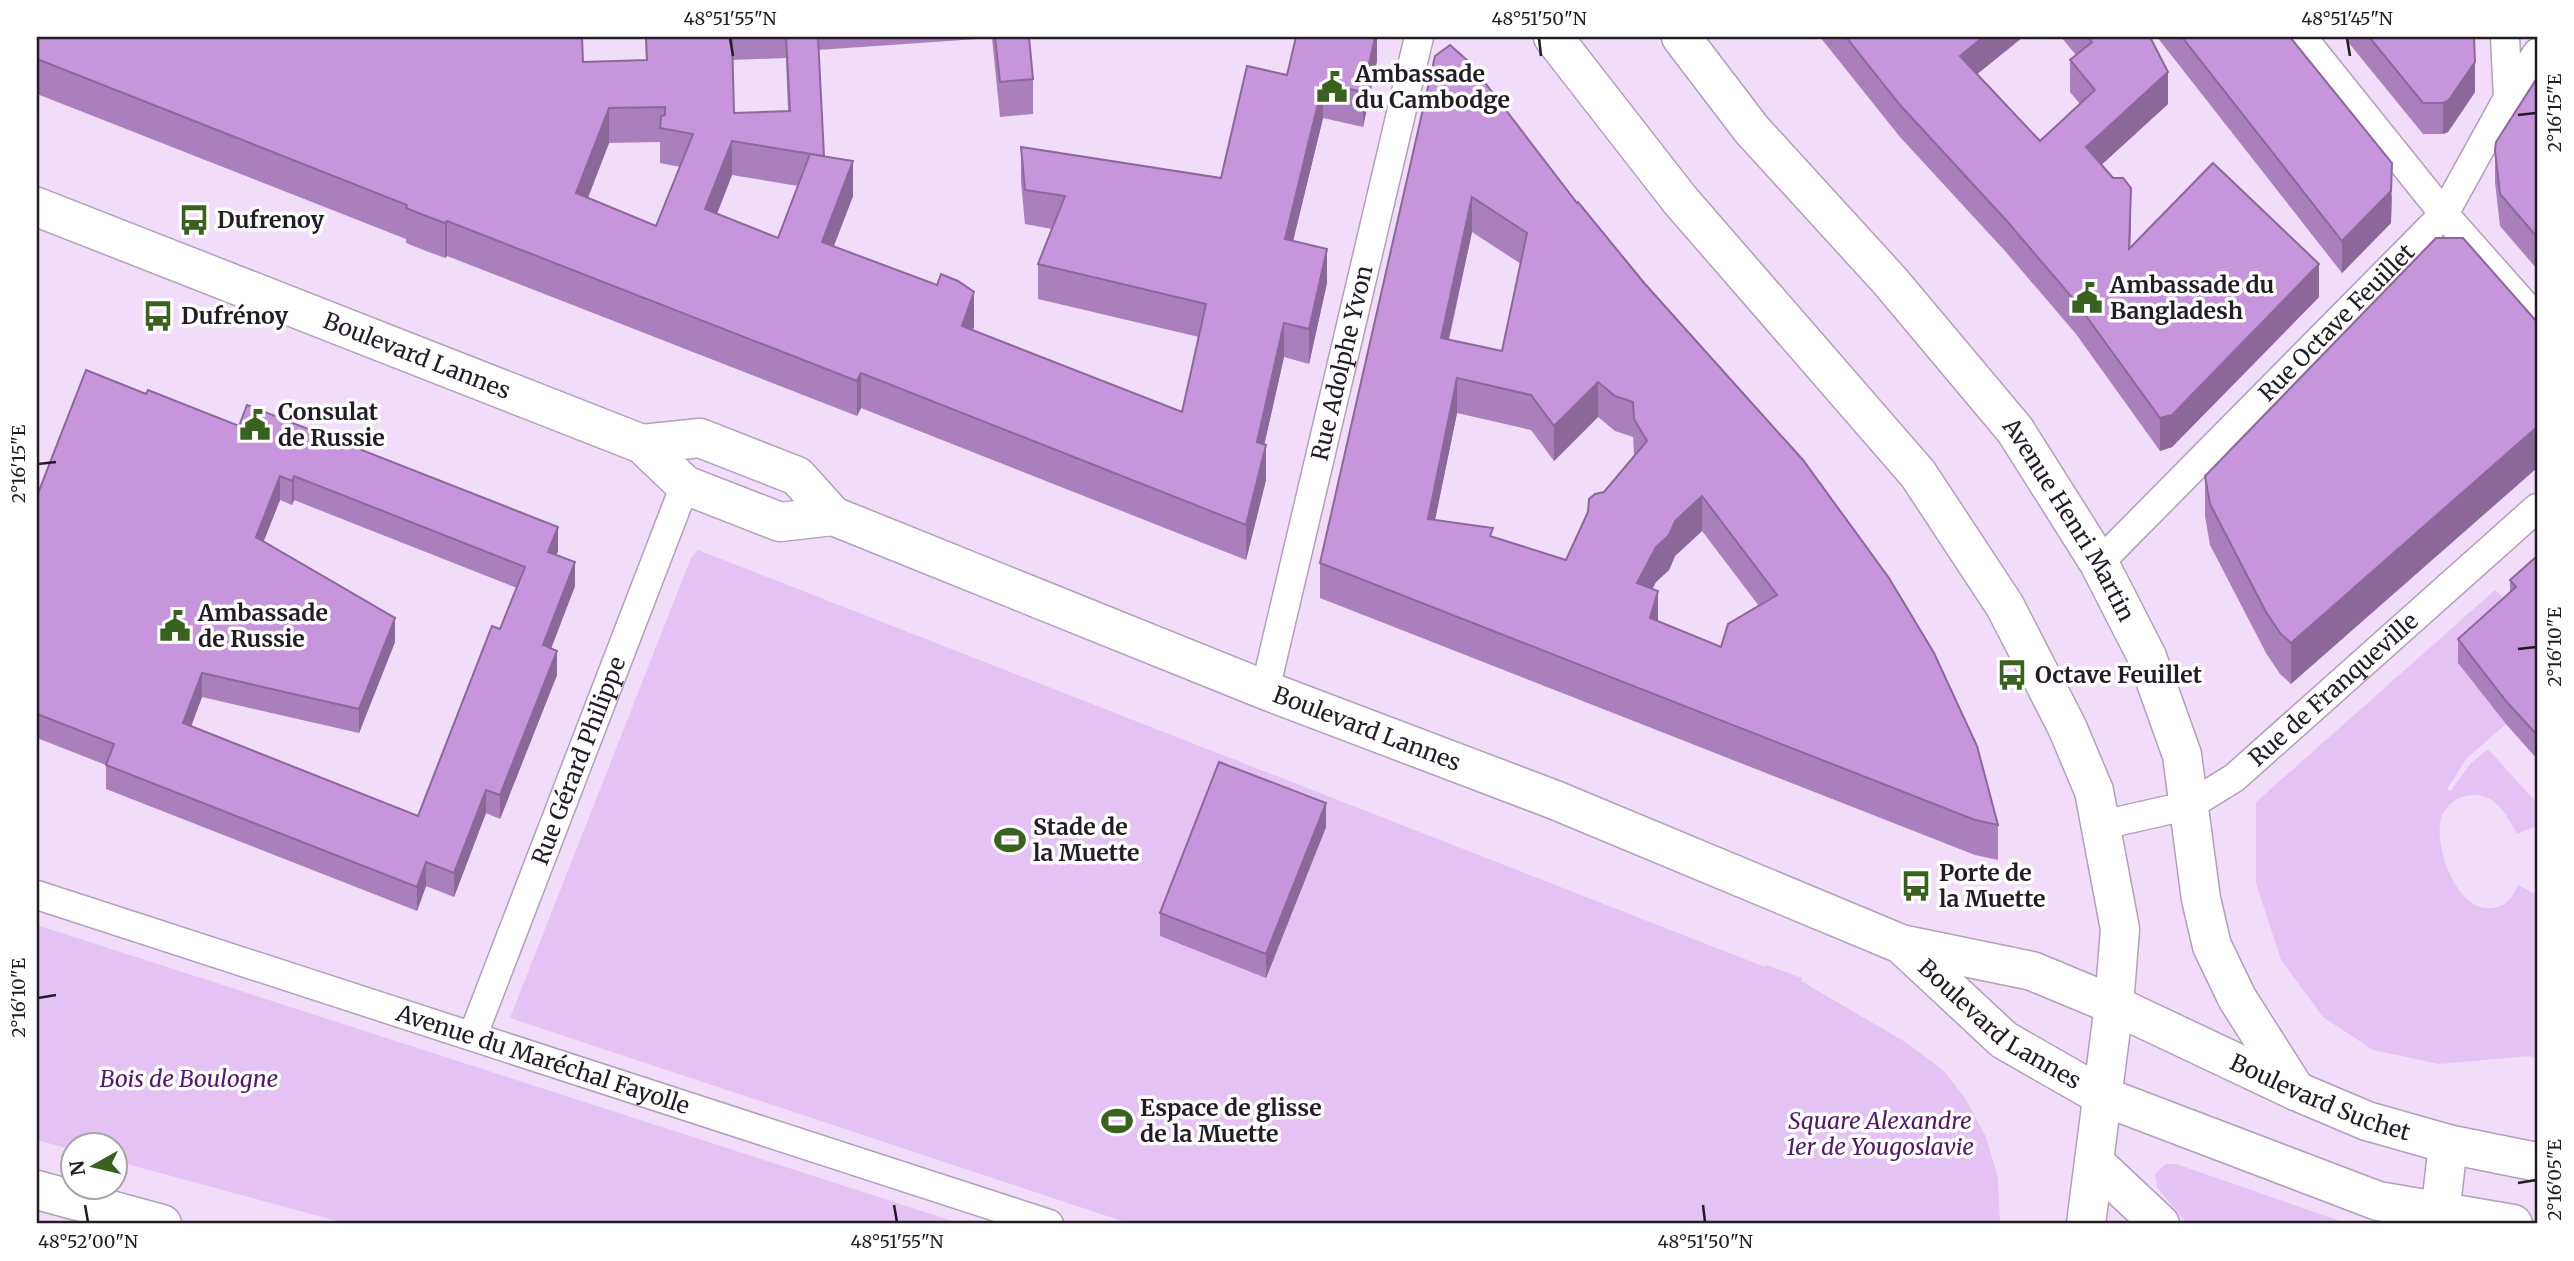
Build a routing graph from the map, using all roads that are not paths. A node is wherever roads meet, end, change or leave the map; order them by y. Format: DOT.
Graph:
graph roads {
  1 [pos="1419,37"];
  2 [pos="1553,37"];
  3 [pos="1681,37"];
  4 [pos="2302,37"];
  5 [pos="2505,37"];
  6 [pos="2537,53"];
  7 [pos="2508,98"];
  8 [pos="37,206"];
  9 [pos="2444,214"];
  10 [pos="2537,319"];
  11 [pos="642,444"];
  12 [pos="685,485"];
  13 [pos="2537,508"];
  14 [pos="833,516"];
  15 [pos="2099,563"];
  16 [pos="1265,690"];
  17 [pos="2190,805"];
  18 [pos="2102,825"];
  19 [pos="37,895"];
  20 [pos="1901,944"];
  21 [pos="2114,1005"];
  22 [pos="472,1035"];
  23 [pos="2296,1091"];
  24 [pos="2102,1096"];
  25 [pos="2448,1144"];
  26 [pos="2094,1162"];
  27 [pos="2537,1162"];
  28 [pos="37,1191"];
  29 [pos="2437,1220"];
  30 [pos="162,1224"];
  31 [pos="1049,1224"];
  32 [pos="2085,1224"];
  33 [pos="2160,1224"];
  34 [pos="2513,1224"];
  1 -- 16 [label="street, Rue Adolphe Yvon"];
  2 -- 18 [label="main road"];
  3 -- 15 [label="main road, Avenue Henri Martin"];
  4 -- 9 [label="street"];
  5 -- 7 [label="street"];
  6 -- 7 [label="street, Rue Octave Feuillet"];
  7 -- 9 [label="street, Rue Octave Feuillet"];
  8 -- 11 [label="main road, Boulevard Lannes"];
  9 -- 10 [label="street"];
  9 -- 15 [label="street, Rue Octave Feuillet"];
  11 -- 12 [label="main road, Boulevard Lannes"];
  11 -- 14 [label="main road, Boulevard Lannes"];
  12 -- 14 [label="main road, Boulevard Lannes"];
  12 -- 22 [label="street, Rue Gérard Philippe"];
  13 -- 17 [label="street, Rue de Franqueville"];
  14 -- 16 [label="main road, Boulevard Lannes"];
  15 -- 17 [label="main road, Avenue Henri Martin"];
  16 -- 20 [label="main road, Boulevard Lannes"];
  17 -- 18 [label="street, Rue de Franqueville"];
  17 -- 23 [label="main road, Avenue Henri Martin"];
  18 -- 21 [label="main road"];
  19 -- 22 [label="street, Avenue du Maréchal Fayolle"];
  20 -- 21 [label="main road, Boulevard Lannes"];
  20 -- 24 [label="main road, Boulevard Lannes"];
  21 -- 23 [label="main road, Boulevard Suchet"];
  21 -- 24 [label="main road"];
  22 -- 31 [label="street, Avenue du Maréchal Fayolle"];
  23 -- 25 [label="main road, Boulevard Suchet"];
  24 -- 26 [label="main road"];
  24 -- 29 [label="main road"];
  25 -- 27 [label="main road, Boulevard Suchet"];
  25 -- 29 [label="main road"];
  26 -- 32 [label="main road"];
  26 -- 33 [label="main road"];
  28 -- 30 [label="main road"];
  29 -- 34 [label="main road"];
}
